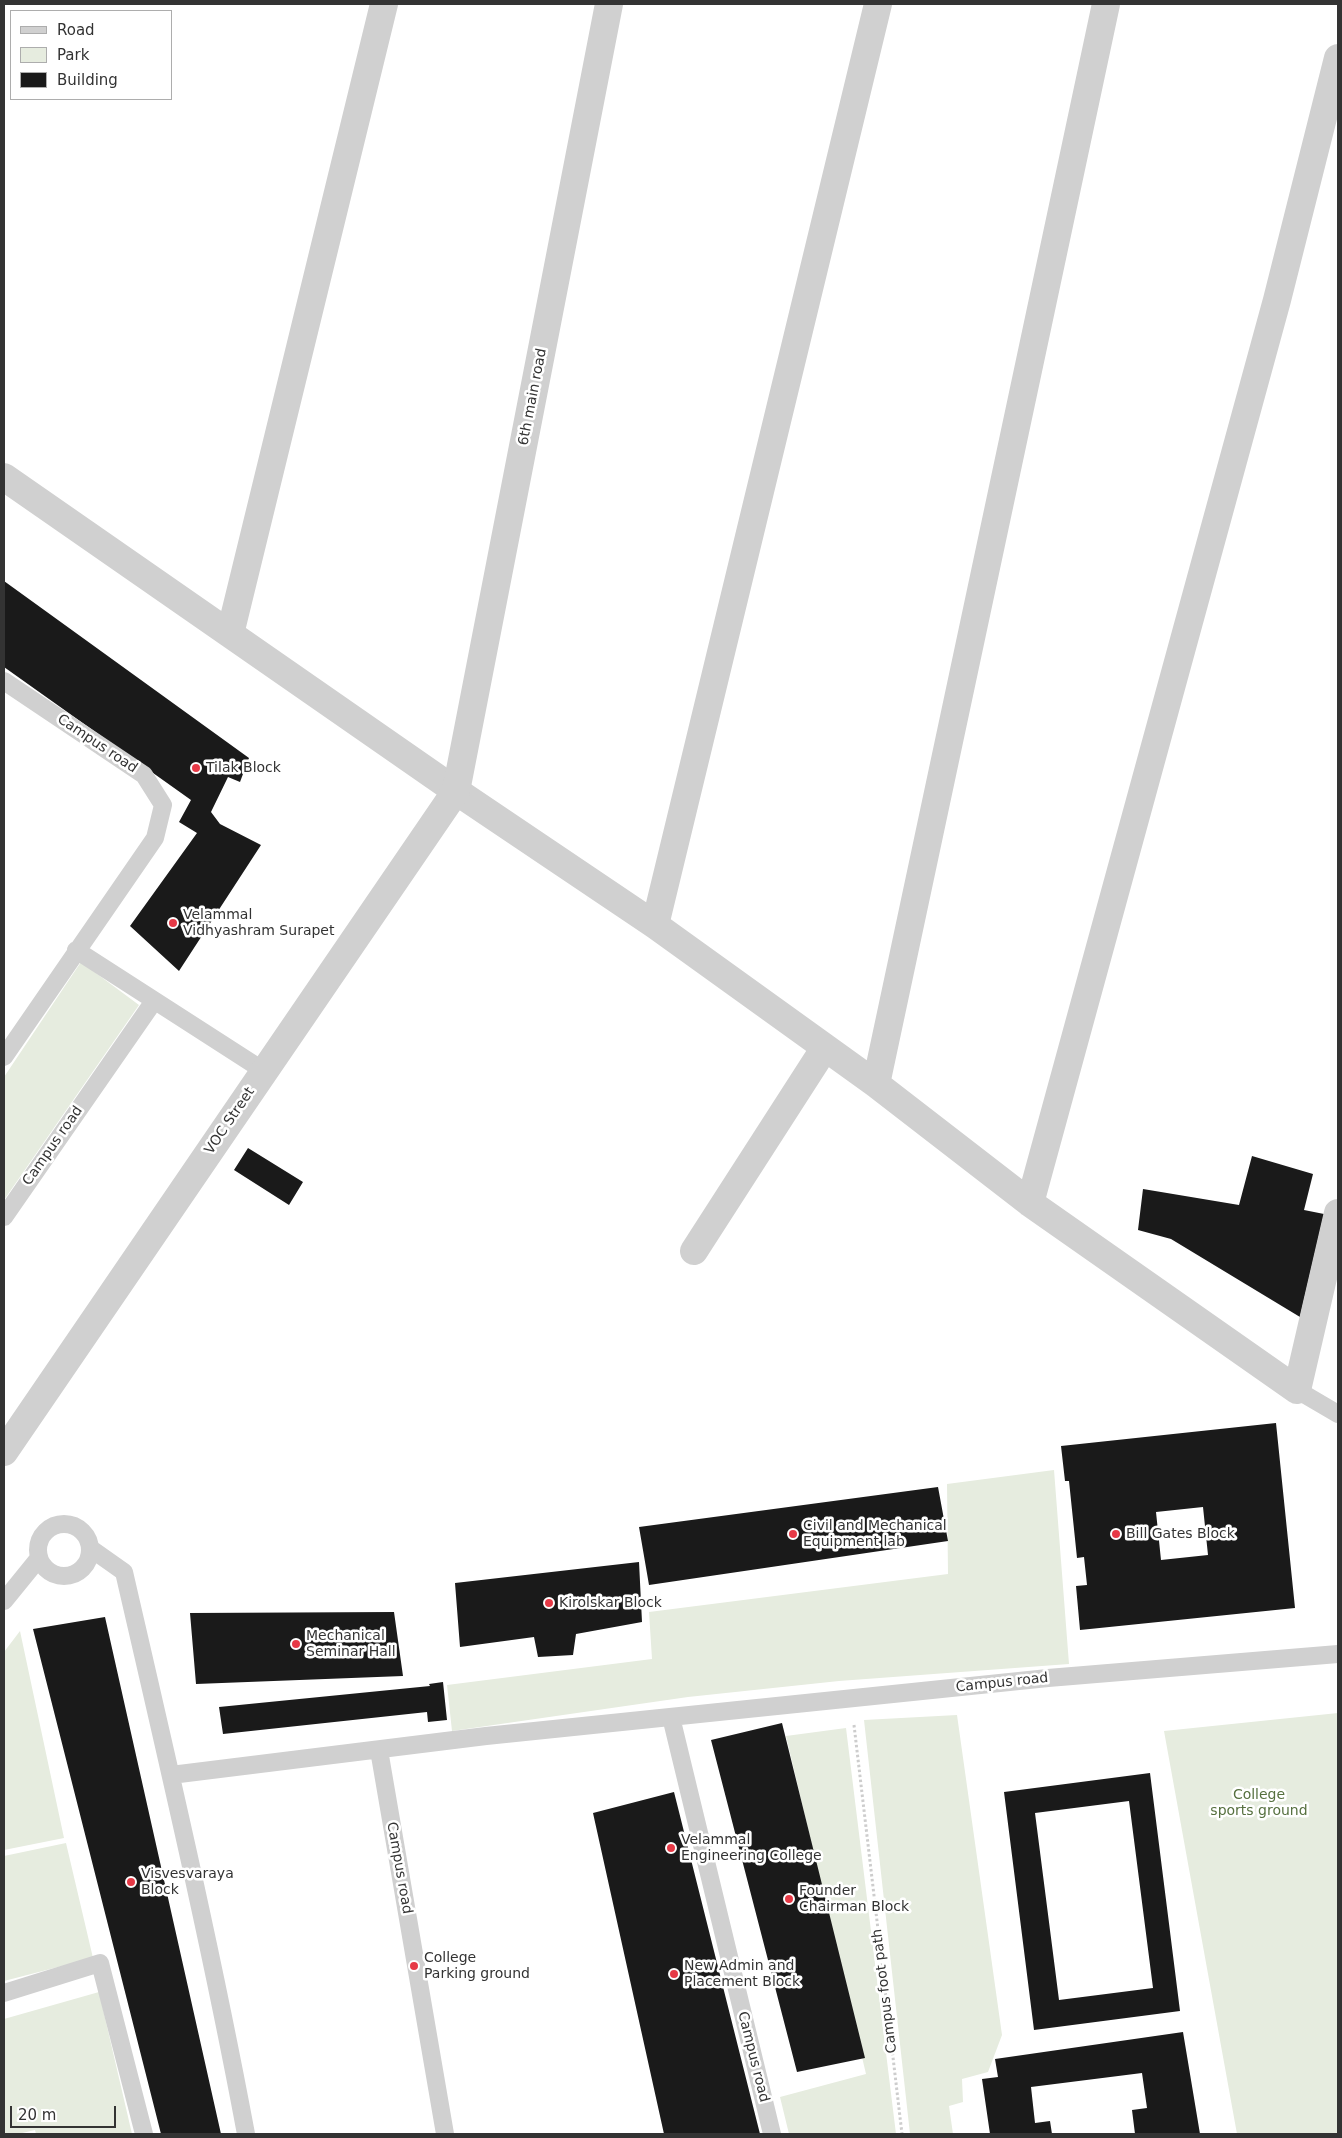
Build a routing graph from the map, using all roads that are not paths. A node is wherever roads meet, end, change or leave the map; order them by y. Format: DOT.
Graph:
graph roads {
  1 [pos="384,4"];
  2 [pos="610,4"];
  3 [pos="878,4"];
  4 [pos="1106,4"];
  5 [pos="1338,58"];
  6 [pos="4,478"];
  7 [pos="230,634"];
  8 [pos="4,681"];
  9 [pos="456,791"];
  10 [pos="655,925"];
  11 [pos="76,950"];
  12 [pos="154,1001"];
  13 [pos="824,1049"];
  14 [pos="4,1057"];
  15 [pos="264,1071"];
  16 [pos="876,1084"];
  17 [pos="1030,1203"];
  18 [pos="1338,1213"];
  19 [pos="4,1217"];
  20 [pos="694,1251"];
  21 [pos="1297,1390"];
  22 [pos="1338,1414"];
  23 [pos="8,1438"];
  24 [pos="90,1548"];
  25 [pos="39,1558"];
  26 [pos="4,1602"];
  27 [pos="1337,1649"];
  28 [pos="670,1717"];
  29 [pos="379,1750"];
  30 [pos="171,1775"];
  31 [pos="4,1993"];
  32 [pos="144,2134"];
  33 [pos="246,2134"];
  34 [pos="445,2134"];
  35 [pos="772,2134"];
  1 -- 7 [label="street"];
  2 -- 9 [label="street, 6th main road"];
  3 -- 10 [label="street"];
  4 -- 16 [label="street"];
  5 -- 17 [label="street"];
  6 -- 7 [label="street"];
  7 -- 9 [label="street"];
  8 -- 11 [label="lane, Campus road"];
  9 -- 10 [label="street"];
  9 -- 15 [label="street, VOC Street"];
  10 -- 13 [label="street"];
  11 -- 12 [label="lane"];
  11 -- 14 [label="lane, Campus road"];
  12 -- 15 [label="lane"];
  12 -- 19 [label="lane, Campus road"];
  13 -- 16 [label="street"];
  13 -- 20 [label="street"];
  15 -- 23 [label="street, VOC Street"];
  16 -- 17 [label="street"];
  17 -- 21 [label="street"];
  18 -- 21 [label="street"];
  21 -- 22 [label="lane"];
  24 -- 25 [label="lane"];
  24 -- 25 [label="lane"];
  24 -- 30 [label="lane"];
  25 -- 26 [label="lane"];
  27 -- 28 [label="lane, Campus road"];
  28 -- 29 [label="lane, Campus road"];
  28 -- 35 [label="lane, Campus road"];
  29 -- 30 [label="lane, Campus road"];
  29 -- 34 [label="lane, Campus road"];
  30 -- 33 [label="lane"];
  31 -- 32 [label="lane"];
}
